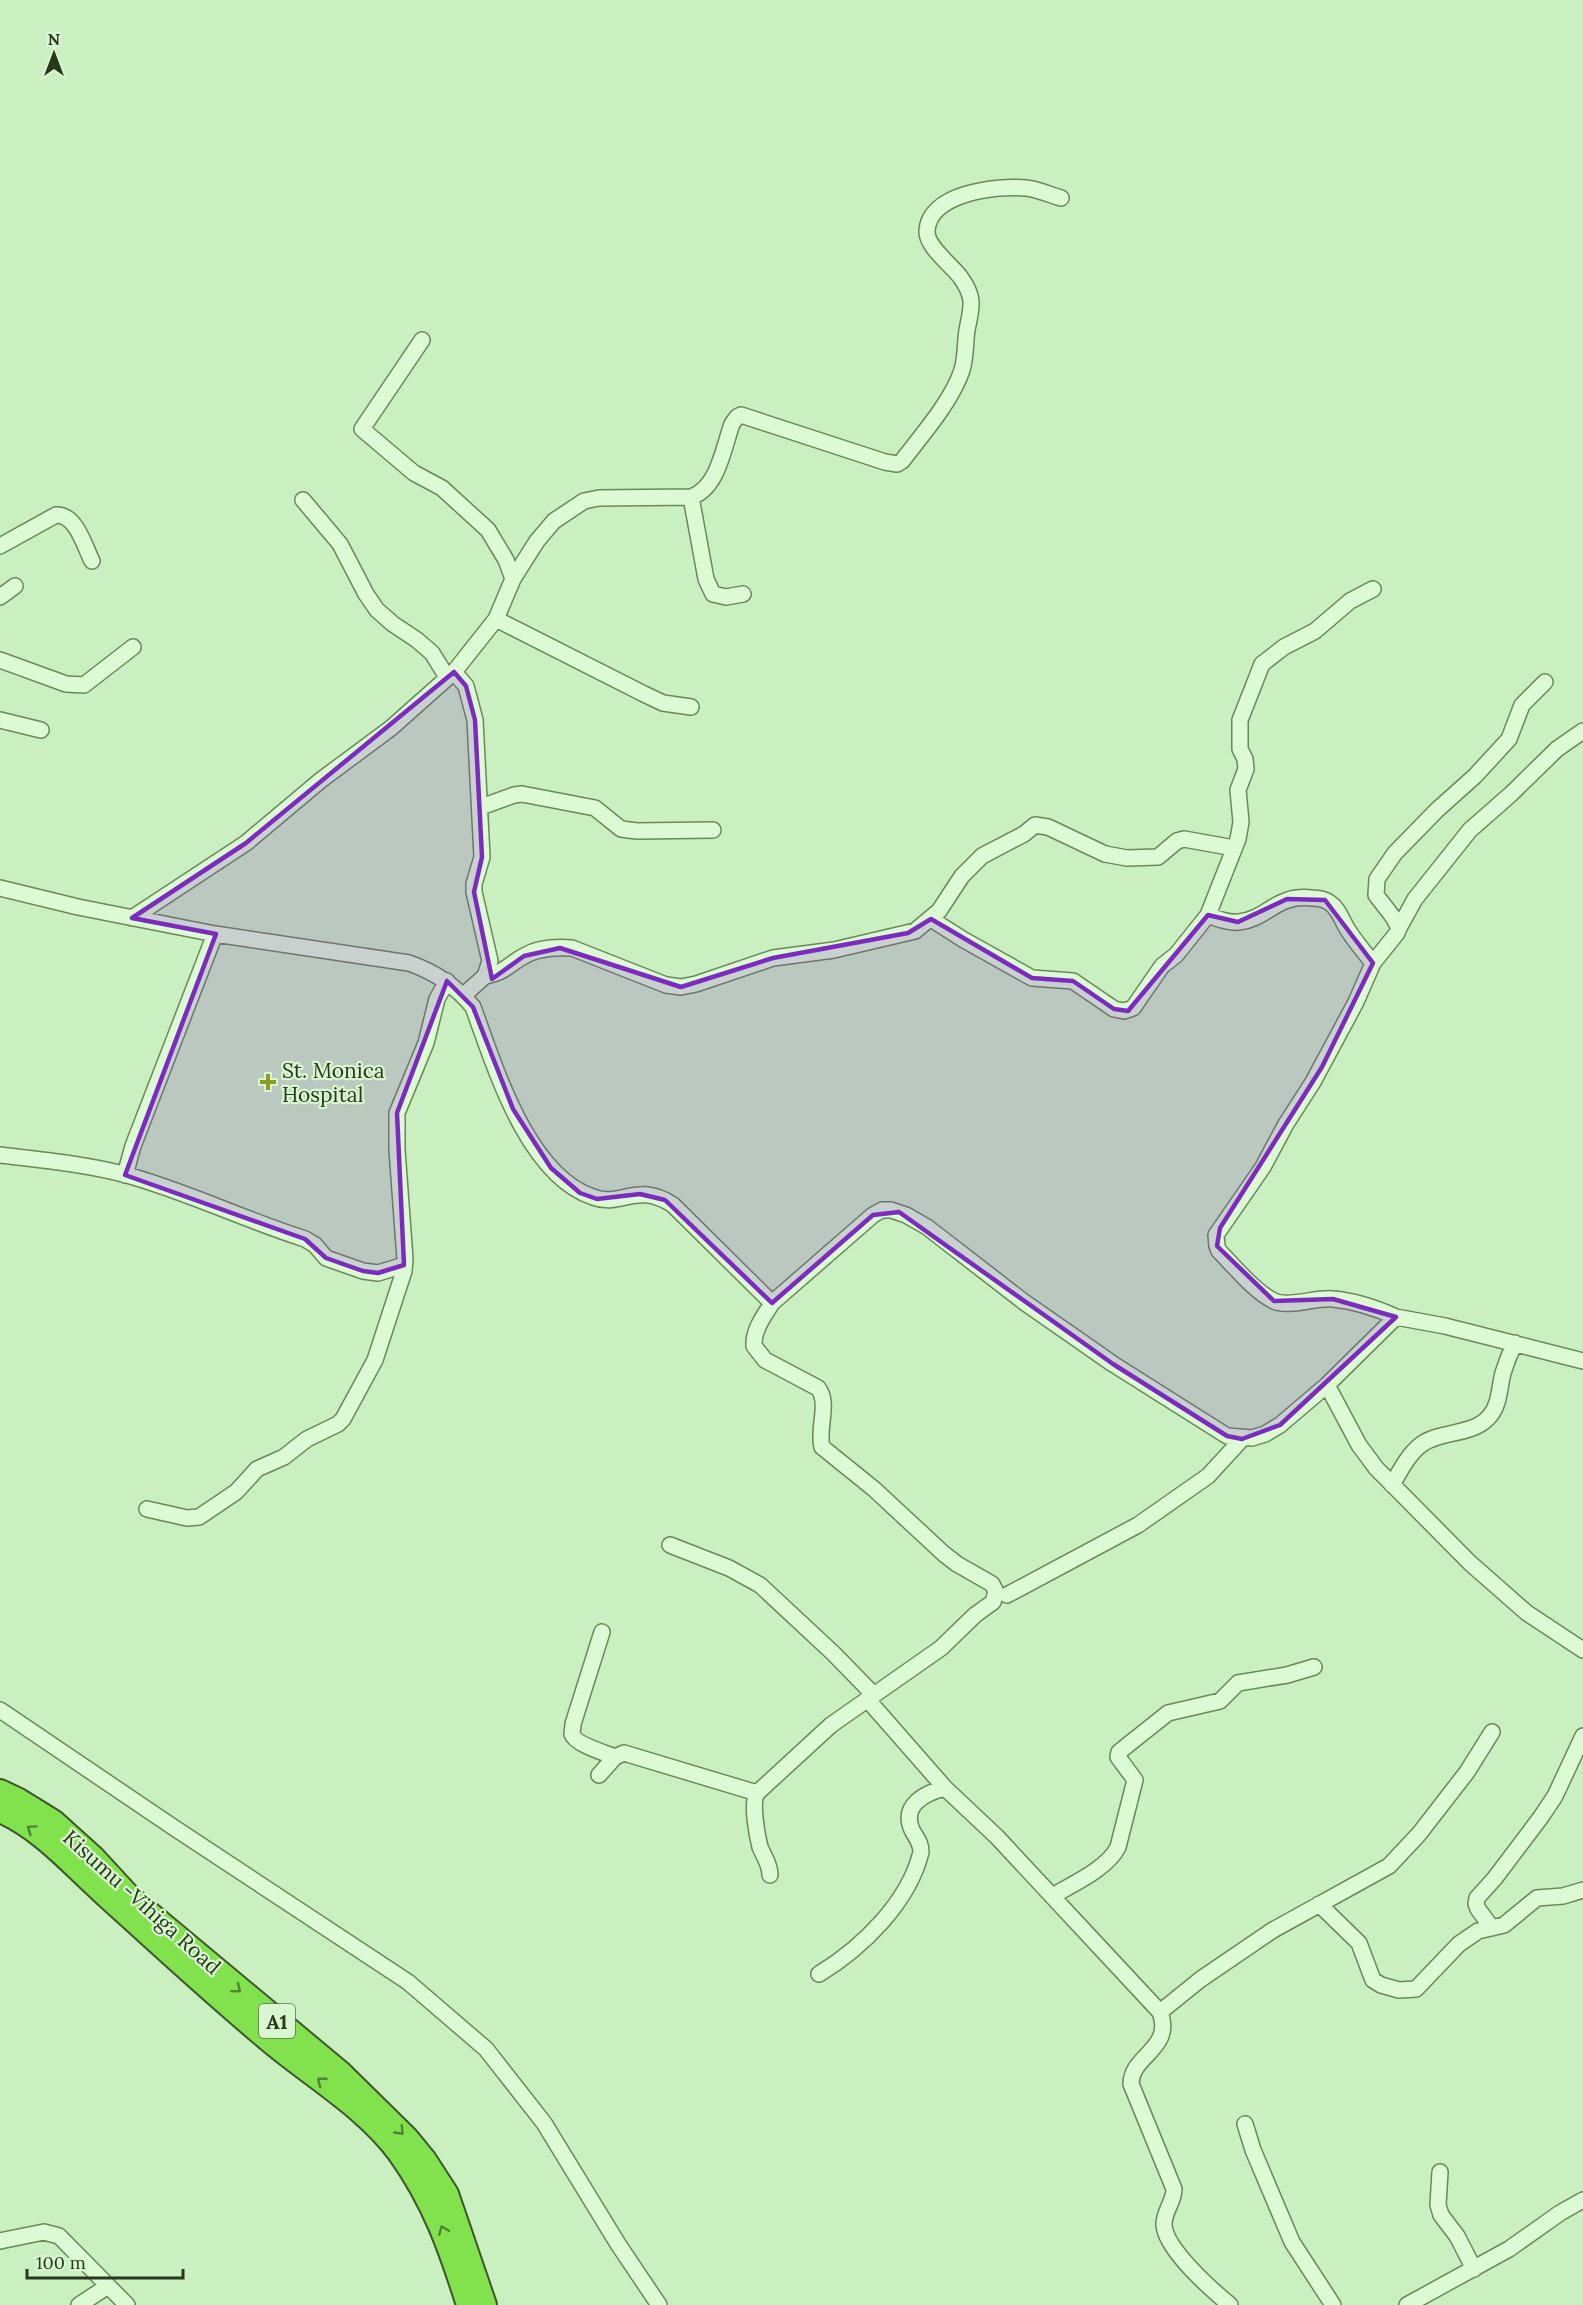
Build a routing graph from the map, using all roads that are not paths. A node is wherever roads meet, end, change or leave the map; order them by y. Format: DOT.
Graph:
graph roads {
  1 [pos="1061,198"];
  2 [pos="423,340"];
  3 [pos="691,497"];
  4 [pos="303,500"];
  5 [pos="0,546"];
  6 [pos="92,561"];
  7 [pos="513,579"];
  8 [pos="15,586"];
  9 [pos="1373,589"];
  10 [pos="743,594"];
  11 [pos="0,597"];
  12 [pos="496,620"];
  13 [pos="133,647"];
  14 [pos="0,660"];
  15 [pos="451,674"];
  16 [pos="1545,682"];
  17 [pos="691,706"];
  18 [pos="0,720"];
  19 [pos="41,730"];
  20 [pos="1583,731"];
  21 [pos="481,807"];
  22 [pos="713,830"];
  23 [pos="1234,848"];
  24 [pos="0,888"];
  25 [pos="1208,915"];
  26 [pos="132,918"];
  27 [pos="931,919"];
  28 [pos="1399,928"];
  29 [pos="216,934"];
  30 [pos="1373,963"];
  31 [pos="485,976"];
  32 [pos="447,981"];
  33 [pos="464,995"];
  34 [pos="0,1155"];
  35 [pos="125,1175"];
  36 [pos="404,1265"];
  37 [pos="772,1303"];
  38 [pos="1396,1317"];
  39 [pos="1515,1343"];
  40 [pos="1583,1361"];
  41 [pos="1327,1385"];
  42 [pos="1242,1439"];
  43 [pos="1392,1485"];
  44 [pos="147,1509"];
  45 [pos="670,1545"];
  46 [pos="1007,1595"];
  47 [pos="602,1632"];
  48 [pos="1583,1650"];
  49 [pos="1314,1667"];
  50 [pos="870,1697"];
  51 [pos="0,1710"];
  52 [pos="1492,1732"];
  53 [pos="1583,1736"];
  54 [pos="615,1757"];
  55 [pos="599,1775"];
  56 [pos="945,1788"];
  57 [pos="0,1791"];
  58 [pos="757,1793"];
  59 [pos="0,1811"];
  60 [pos="770,1875"];
  61 [pos="1583,1890"];
  62 [pos="1053,1896"];
  63 [pos="1319,1904"];
  64 [pos="1492,1928"];
  65 [pos="819,1974"];
  66 [pos="1160,2012"];
  67 [pos="1245,2124"];
  68 [pos="1440,2172"];
  69 [pos="1583,2200"];
  70 [pos="0,2241"];
  71 [pos="1474,2269"];
  72 [pos="108,2286"];
  73 [pos="79,2305"];
  74 [pos="127,2305"];
  75 [pos="468,2305"];
  76 [pos="485,2305"];
  77 [pos="659,2305"];
  78 [pos="1230,2305"];
  79 [pos="1333,2305"];
  80 [pos="1407,2305"];
  1 -- 3 [label="street"];
  2 -- 7 [label="street"];
  3 -- 7 [label="street"];
  3 -- 10 [label="street"];
  4 -- 15 [label="street"];
  5 -- 6 [label="street"];
  7 -- 12 [label="street"];
  8 -- 11 [label="street"];
  9 -- 23 [label="street"];
  12 -- 15 [label="street"];
  12 -- 17 [label="street"];
  13 -- 14 [label="street"];
  15 -- 21 [label="street"];
  15 -- 26 [label="street"];
  16 -- 28 [label="street"];
  18 -- 19 [label="street"];
  20 -- 28 [label="street"];
  21 -- 22 [label="street"];
  21 -- 31 [label="street"];
  23 -- 25 [label="street"];
  23 -- 27 [label="street"];
  24 -- 26 [label="street"];
  25 -- 27 [label="street"];
  25 -- 30 [label="street"];
  26 -- 29 [label="street"];
  27 -- 31 [label="street"];
  28 -- 30 [label="street"];
  29 -- 32 [label="street"];
  29 -- 35 [label="street"];
  30 -- 38 [label="street"];
  31 -- 33 [label="street"];
  32 -- 33 [label="street"];
  32 -- 36 [label="street"];
  33 -- 37 [label="street"];
  34 -- 35 [label="street"];
  35 -- 36 [label="street"];
  36 -- 44 [label="street"];
  37 -- 42 [label="street"];
  37 -- 50 [label="street"];
  38 -- 39 [label="street"];
  38 -- 41 [label="street"];
  39 -- 40 [label="street"];
  39 -- 43 [label="street"];
  41 -- 42 [label="street"];
  41 -- 43 [label="street"];
  42 -- 46 [label="street"];
  43 -- 48 [label="street"];
  45 -- 50 [label="street"];
  47 -- 54 [label="street"];
  49 -- 62 [label="street"];
  50 -- 56 [label="street"];
  50 -- 58 [label="street"];
  51 -- 77 [label="street"];
  52 -- 63 [label="street"];
  53 -- 64 [label="street"];
  54 -- 55 [label="street"];
  54 -- 58 [label="street"];
  56 -- 62 [label="street"];
  56 -- 65 [label="street"];
  57 -- 76 [label="highway, Kisumu -Vihiga Road / A1, one-way"];
  58 -- 60 [label="street"];
  75 -- 59 [label="highway, Kisumu -Vihiga Road / A1, one-way"];
  61 -- 64 [label="street"];
  62 -- 66 [label="street"];
  63 -- 64 [label="street"];
  63 -- 66 [label="street"];
  66 -- 78 [label="street"];
  67 -- 79 [label="street"];
  68 -- 71 [label="street"];
  69 -- 71 [label="street"];
  70 -- 72 [label="street"];
  71 -- 80 [label="street"];
  72 -- 73 [label="street"];
  72 -- 74 [label="street"];
}
